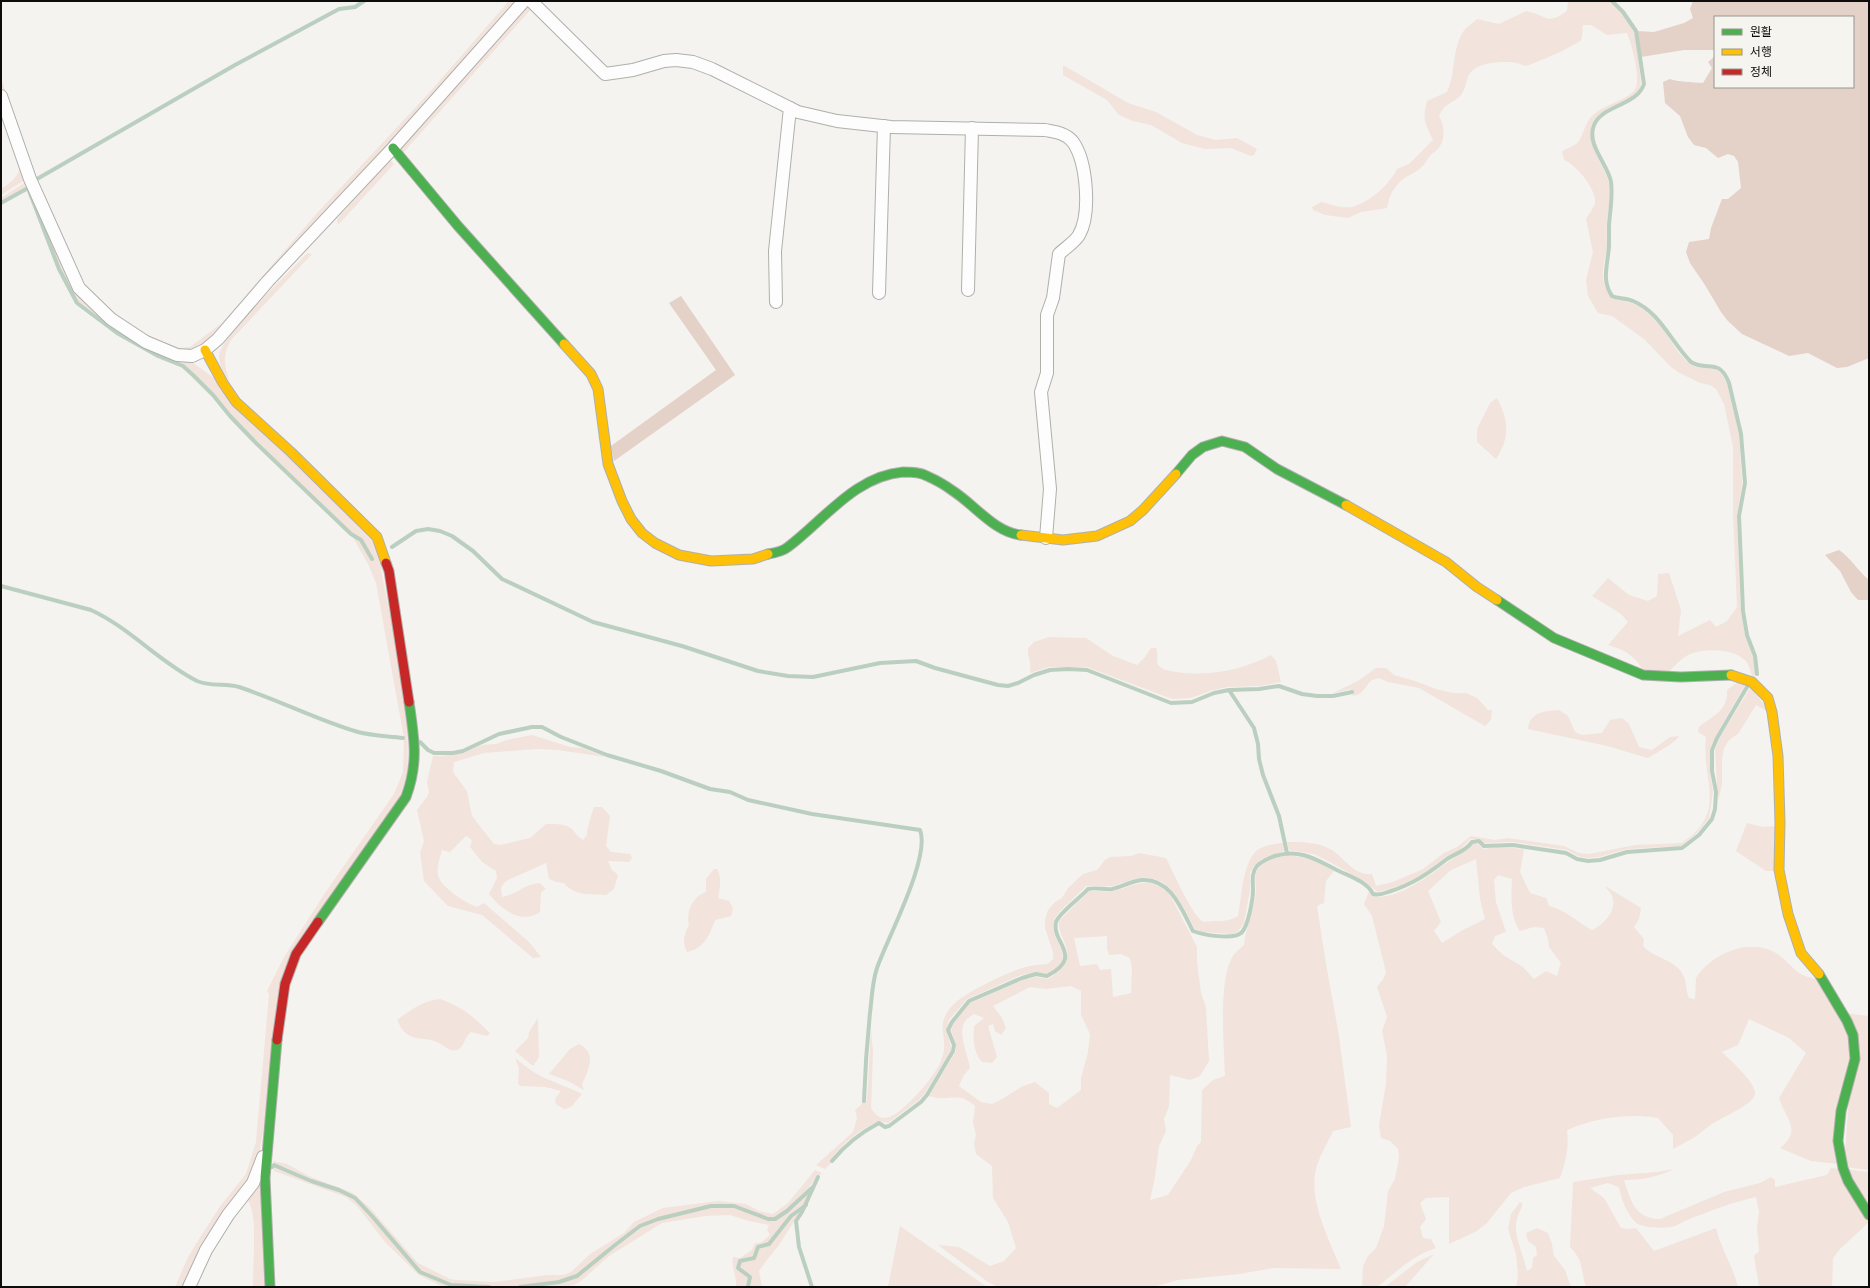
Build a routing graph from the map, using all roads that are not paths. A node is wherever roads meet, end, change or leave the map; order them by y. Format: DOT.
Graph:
graph roads {
  1 [pos="524,1"];
  2 [pos="532,1"];
  3 [pos="1,96"];
  4 [pos="790,108"];
  5 [pos="884,126"];
  6 [pos="972,128"];
  7 [pos="393,148"];
  8 [pos="968,290"];
  9 [pos="879,293"];
  10 [pos="776,302"];
  11 [pos="205,350"];
  12 [pos="1046,538"];
  13 [pos="268,1139"];
  14 [pos="1869,1215"];
  15 [pos="189,1287"];
  16 [pos="270,1287"];
  1 -- 7 [label="street"];
  2 -- 4 [label="street"];
  3 -- 11 [label="street"];
  4 -- 5 [label="street"];
  4 -- 10 [label="street"];
  5 -- 6 [label="street"];
  5 -- 9 [label="street"];
  6 -- 8 [label="street"];
  6 -- 12 [label="street"];
  7 -- 11 [label="street"];
  7 -- 12 [label="street"];
  11 -- 13 [label="street"];
  12 -- 14 [label="street"];
  13 -- 15 [label="street"];
  13 -- 16 [label="street"];
}
